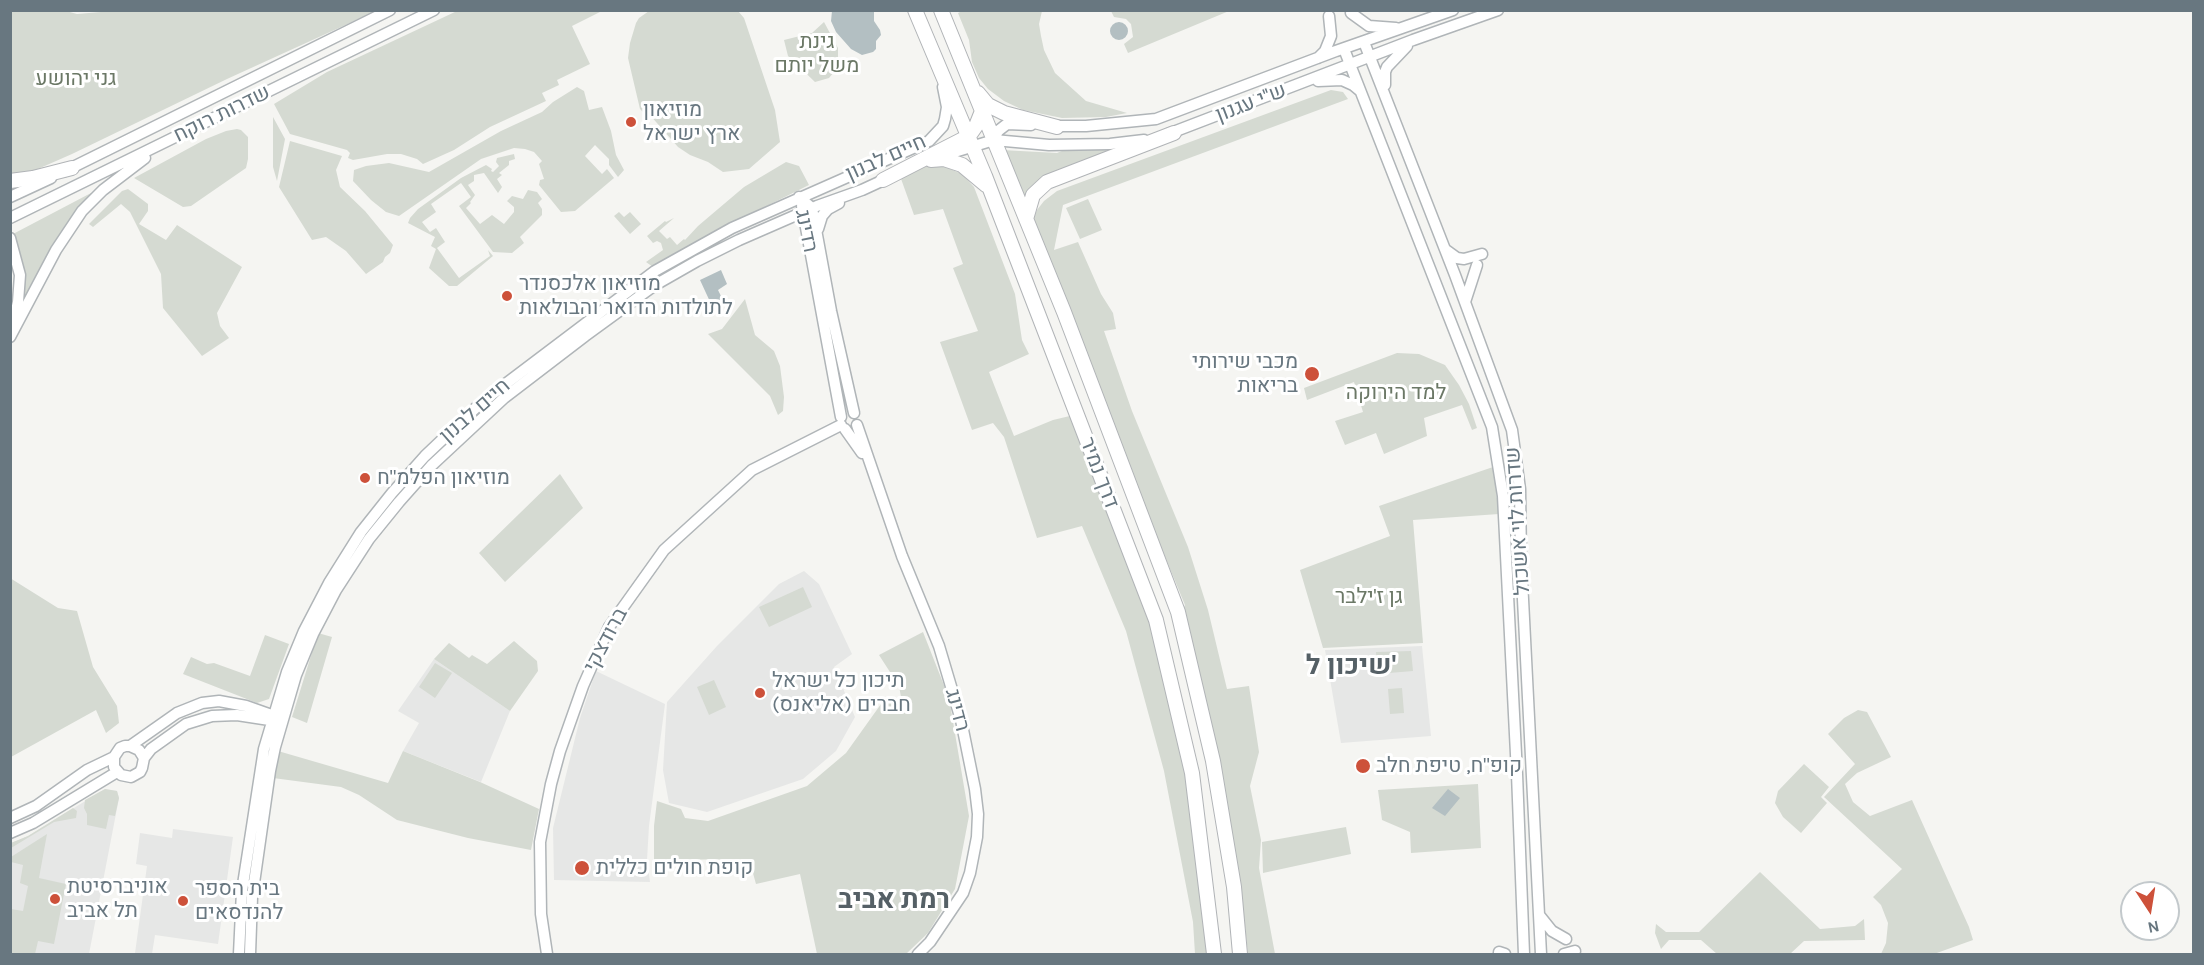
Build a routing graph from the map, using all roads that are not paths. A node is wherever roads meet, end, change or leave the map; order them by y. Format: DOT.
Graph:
graph roads {
  1 [pos="390,10"];
  2 [pos="434,10"];
  3 [pos="915,10"];
  4 [pos="941,10"];
  5 [pos="1453,10"];
  6 [pos="1498,10"];
  7 [pos="1351,13"];
  8 [pos="1329,16"];
  9 [pos="1405,28"];
  10 [pos="1413,40"];
  11 [pos="1364,42"];
  12 [pos="1344,49"];
  13 [pos="1370,57"];
  14 [pos="1315,60"];
  15 [pos="1350,64"];
  16 [pos="938,66"];
  17 [pos="1300,83"];
  18 [pos="972,86"];
  19 [pos="1362,94"];
  20 [pos="1388,100"];
  21 [pos="982,111"];
  22 [pos="1057,127"];
  23 [pos="1174,133"];
  24 [pos="178,135"];
  25 [pos="994,140"];
  26 [pos="971,141"];
  27 [pos="931,160"];
  28 [pos="72,168"];
  29 [pos="986,176"];
  30 [pos="883,180"];
  31 [pos="10,182"];
  32 [pos="862,190"];
  33 [pos="992,194"];
  34 [pos="10,197"];
  35 [pos="799,197"];
  36 [pos="808,210"];
  37 [pos="10,218"];
  38 [pos="1026,219"];
  39 [pos="775,224"];
  40 [pos="813,237"];
  41 [pos="10,238"];
  42 [pos="1445,250"];
  43 [pos="1482,254"];
  44 [pos="817,259"];
  45 [pos="1477,265"];
  46 [pos="1465,303"];
  47 [pos="10,332"];
  48 [pos="10,337"];
  49 [pos="854,413"];
  50 [pos="843,424"];
  51 [pos="857,425"];
  52 [pos="868,463"];
  53 [pos="279,698"];
  54 [pos="251,712"];
  55 [pos="276,719"];
  56 [pos="130,746"];
  57 [pos="264,749"];
  58 [pos="114,757"];
  59 [pos="144,758"];
  60 [pos="117,772"];
  61 [pos="10,818"];
  62 [pos="10,833"];
  63 [pos="1539,916"];
  64 [pos="1566,939"];
  65 [pos="1575,951"];
  66 [pos="239,954"];
  67 [pos="250,954"];
  68 [pos="547,954"];
  69 [pos="918,954"];
  70 [pos="1214,954"];
  71 [pos="1240,954"];
  72 [pos="1524,954"];
  73 [pos="1541,954"];
  74 [pos="1564,954"];
  1 -- 28 [label="main road, שדרות רוקח"];
  2 -- 24 [label="main road, שדרות רוקח"];
  3 -- 16 [label="highway, דרך נמיר"];
  4 -- 18 [label="highway, דרך נמיר"];
  5 -- 9 [label="main road, ש''י עגנון"];
  6 -- 10 [label="main road, ש''י עגנון"];
  7 -- 9 [label="main road"];
  8 -- 14 [label="main road"];
  9 -- 11 [label="main road, ש''י עגנון"];
  10 -- 13 [label="main road, ש''י עגנון"];
  10 -- 20 [label="main road"];
  11 -- 12 [label="main road, ש''י עגנון"];
  11 -- 13 [label="main road, שדרות לוי אשכול"];
  12 -- 14 [label="main road, ש''י עגנון"];
  12 -- 15 [label="main road, שדרות לוי אשכול"];
  13 -- 15 [label="main road, ש''י עגנון"];
  13 -- 20 [label="main road, שדרות לוי אשכול"];
  14 -- 22 [label="main road, ש''י עגנון"];
  15 -- 17 [label="main road, ש''י עגנון"];
  15 -- 19 [label="main road, שדרות לוי אשכול"];
  16 -- 26 [label="highway, דרך נמיר"];
  16 -- 35 [label="main road, חיים לבנון"];
  17 -- 19 [label="main road"];
  17 -- 23 [label="main road, ש''י עגנון"];
  18 -- 21 [label="highway, דרך נמיר"];
  18 -- 22 [label="highway"];
  19 -- 72 [label="main road, שדרות לוי אשכול"];
  20 -- 42 [label="main road, שדרות לוי אשכול"];
  21 -- 25 [label="highway, דרך נמיר"];
  21 -- 26 [label="highway"];
  22 -- 25 [label="main road, ש''י עגנון"];
  23 -- 25 [label="main road, ש''י עגנון"];
  23 -- 38 [label="highway"];
  24 -- 37 [label="main road, שדרות רוקח"];
  24 -- 48 [label="main road"];
  25 -- 26 [label="highway"];
  25 -- 29 [label="highway"];
  25 -- 38 [label="highway, דרך נמיר"];
  26 -- 27 [label="main road, חיים לבנון"];
  26 -- 29 [label="highway, דרך נמיר"];
  26 -- 30 [label="highway"];
  27 -- 30 [label="main road, חיים לבנון"];
  27 -- 33 [label="highway"];
  28 -- 31 [label="highway"];
  28 -- 34 [label="main road, שדרות רוקח"];
  29 -- 33 [label="highway, דרך נמיר"];
  30 -- 32 [label="main road, חיים לבנון"];
  32 -- 36 [label="main road, חיים לבנון"];
  32 -- 40 [label="main road"];
  33 -- 70 [label="highway, דרך נמיר"];
  35 -- 36 [label="main road, רדינג"];
  35 -- 53 [label="main road, חיים לבנון"];
  36 -- 39 [label="main road, חיים לבנון"];
  36 -- 40 [label="main road, רדינג"];
  38 -- 71 [label="highway, דרך נמיר"];
  39 -- 40 [label="main road"];
  39 -- 55 [label="main road, חיים לבנון"];
  40 -- 44 [label="main road, רדינג"];
  41 -- 47 [label="main road"];
  42 -- 43 [label="main road"];
  42 -- 46 [label="main road, שדרות לוי אשכול"];
  44 -- 49 [label="main road, רדינג"];
  44 -- 50 [label="main road, רדינג"];
  45 -- 46 [label="main road"];
  46 -- 63 [label="main road, שדרות לוי אשכול"];
  49 -- 50 [label="main road"];
  49 -- 51 [label="main road, רדינג"];
  50 -- 51 [label="main road"];
  50 -- 52 [label="main road, רדינג"];
  50 -- 68 [label="main road, ברודצקי"];
  51 -- 52 [label="main road, רדינג"];
  52 -- 69 [label="main road, רדינג"];
  53 -- 54 [label="main road"];
  53 -- 55 [label="main road, חיים לבנון"];
  54 -- 55 [label="main road"];
  54 -- 56 [label="main road"];
  54 -- 57 [label="main road"];
  54 -- 59 [label="main road"];
  55 -- 57 [label="main road, חיים לבנון"];
  55 -- 67 [label="main road, חיים לבנון"];
  56 -- 58 [label="main road"];
  56 -- 59 [label="main road"];
  57 -- 66 [label="main road, חיים לבנון"];
  58 -- 60 [label="main road"];
  58 -- 61 [label="main road"];
  59 -- 60 [label="main road"];
  60 -- 62 [label="main road"];
  63 -- 64 [label="main road"];
  63 -- 73 [label="main road, שדרות לוי אשכול"];
  65 -- 74 [label="main road"];
}
